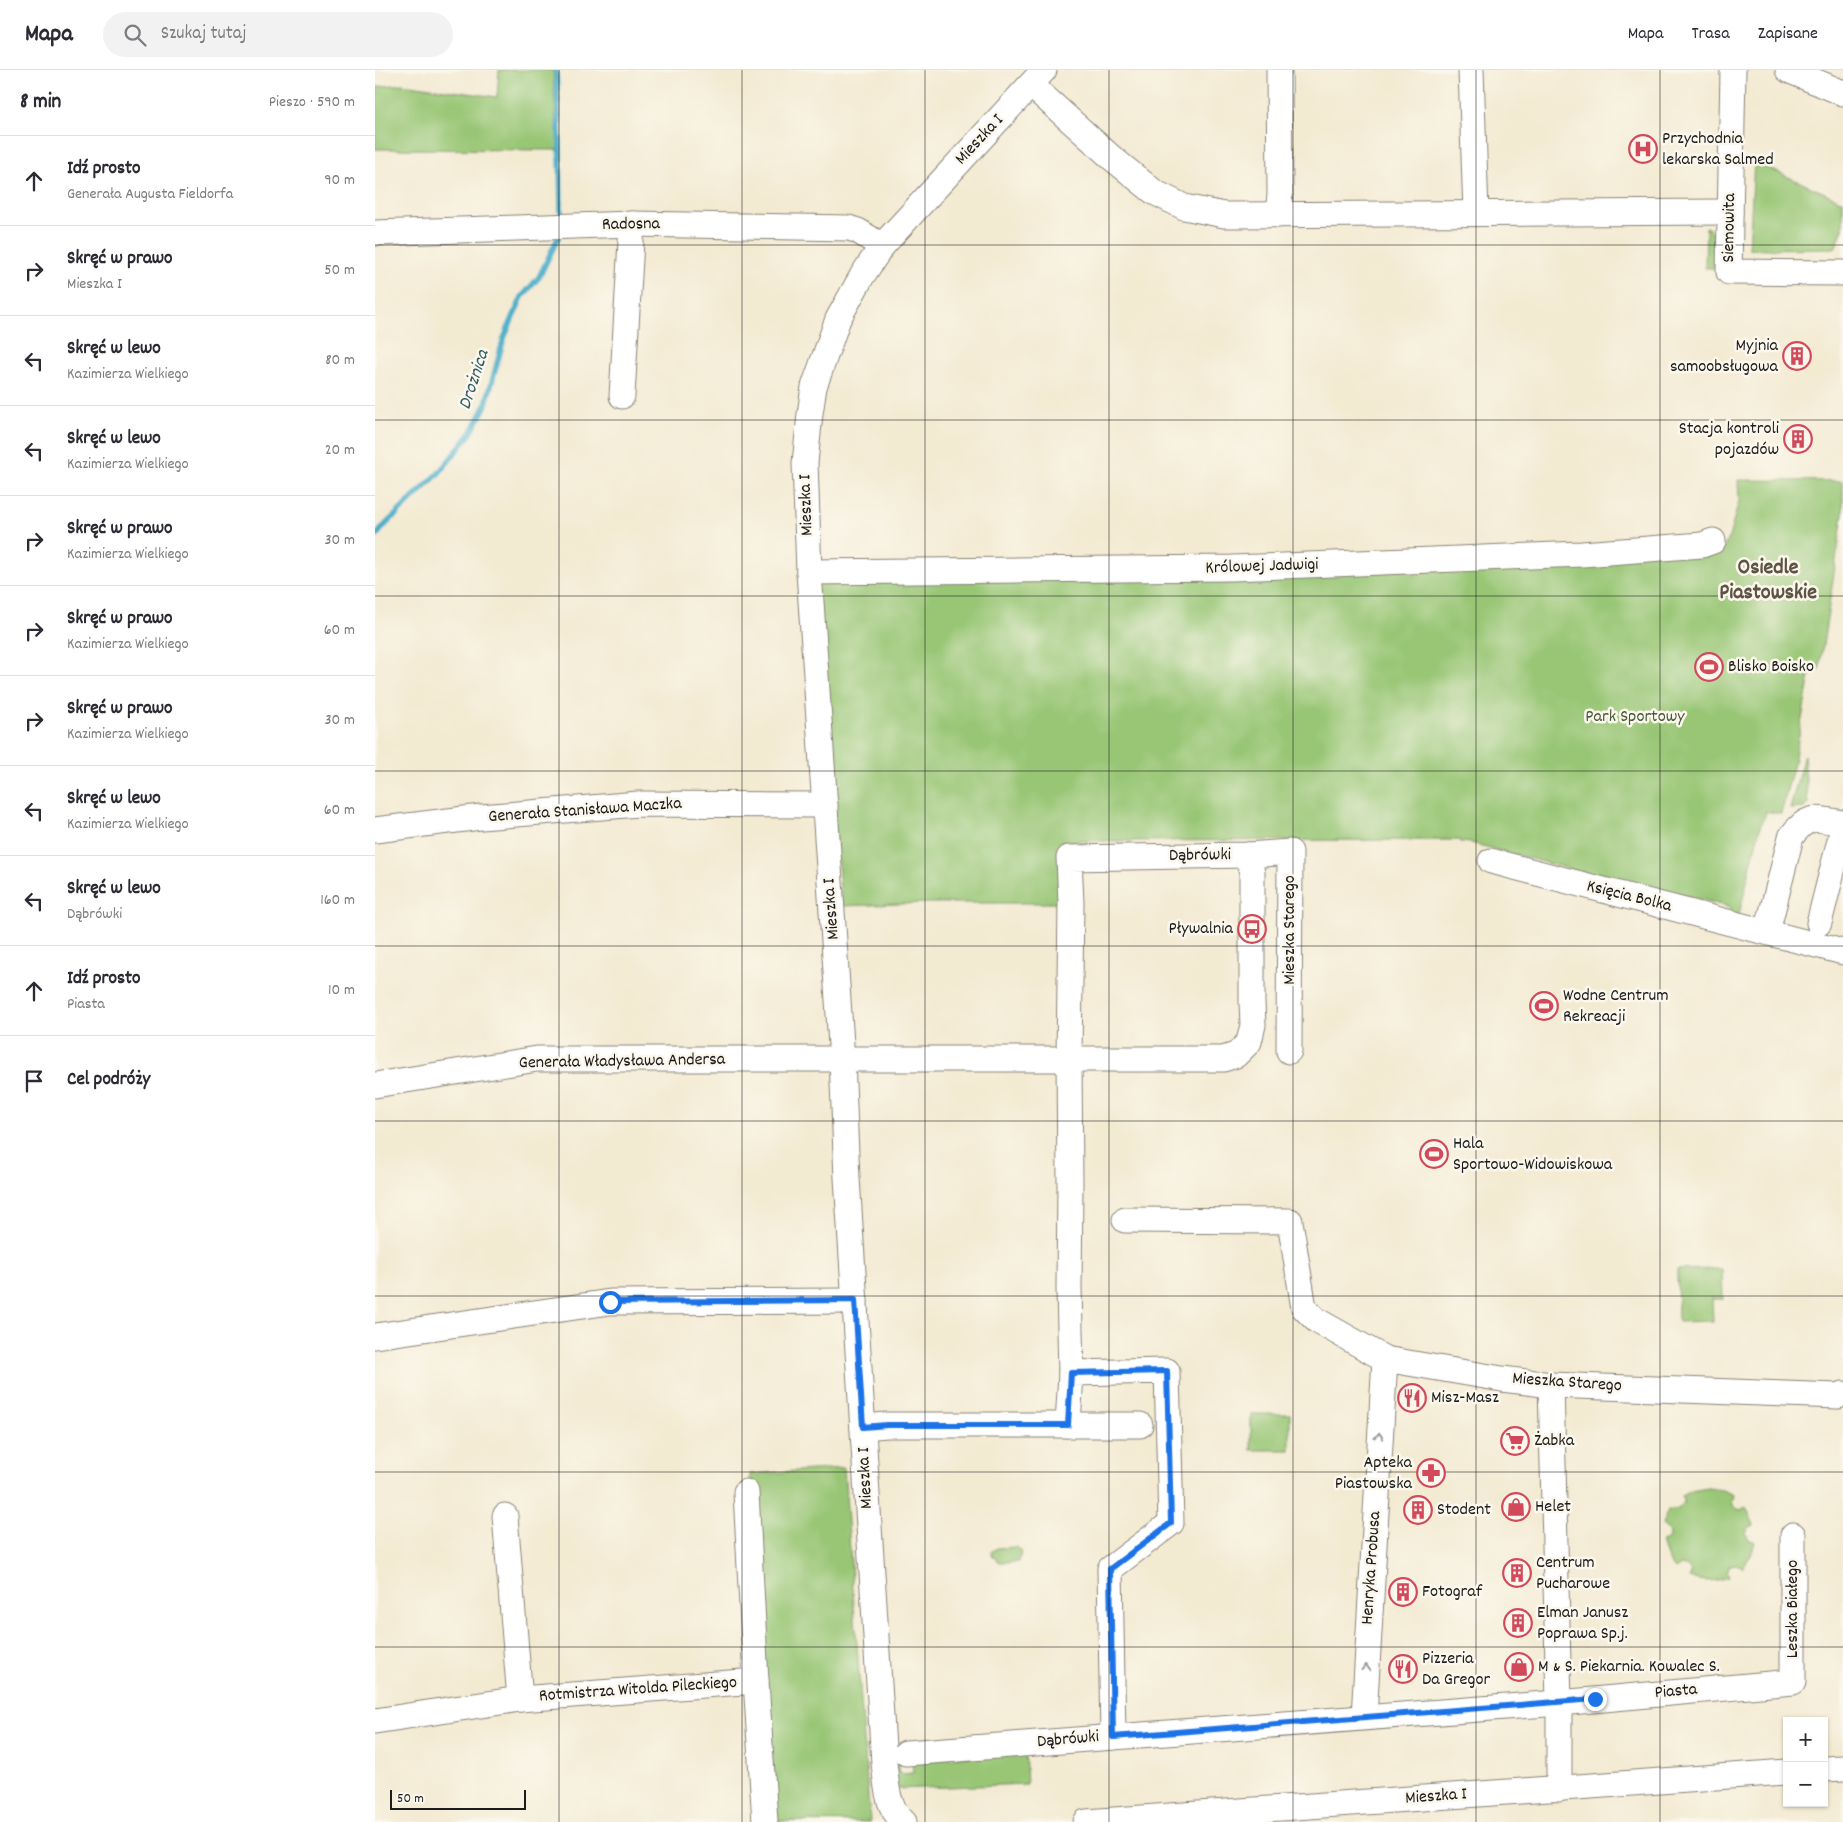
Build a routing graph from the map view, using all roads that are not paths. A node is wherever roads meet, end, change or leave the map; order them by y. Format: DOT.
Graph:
graph roads {
  1 [pos="1279,70"];
  2 [pos="1471,70"];
  3 [pos="1733,70"];
  4 [pos="1788,70"];
  5 [pos="1037,78"];
  6 [pos="1843,93"];
  7 [pos="1730,212"];
  8 [pos="1476,213"];
  9 [pos="1278,215"];
  10 [pos="633,224"];
  11 [pos="375,232"];
  12 [pos="883,246"];
  13 [pos="1843,273"];
  14 [pos="622,396"];
  15 [pos="1713,541"];
  16 [pos="809,572"];
  17 [pos="825,804"];
  18 [pos="1843,823"];
  19 [pos="1843,828"];
  20 [pos="375,830"];
  21 [pos="1248,855"];
  22 [pos="1491,861"];
  23 [pos="1819,923"];
  24 [pos="1767,932"];
  25 [pos="1843,952"];
  26 [pos="1289,1051"];
  27 [pos="1069,1058"];
  28 [pos="841,1059"];
  29 [pos="375,1085"];
  30 [pos="1125,1220"];
  31 [pos="855,1300"];
  32 [pos="375,1336"];
  33 [pos="1385,1359"];
  34 [pos="1071,1373"];
  35 [pos="1551,1385"];
  36 [pos="1843,1394"];
  37 [pos="1068,1425"];
  38 [pos="1140,1425"];
  39 [pos="863,1427"];
  40 [pos="747,1492"];
  41 [pos="505,1516"];
  42 [pos="1793,1535"];
  43 [pos="755,1681"];
  44 [pos="1793,1682"];
  45 [pos="520,1699"];
  46 [pos="1559,1703"];
  47 [pos="1364,1717"];
  48 [pos="375,1721"];
  49 [pos="1113,1737"];
  50 [pos="906,1753"];
  51 [pos="1843,1768"];
  52 [pos="1828,1769"];
  53 [pos="1783,1772"];
  54 [pos="1559,1790"];
  55 [pos="1310,1814"];
  56 [pos="765,1822"];
  57 [pos="904,1822"];
  58 [pos="1085,1822"];
  1 -- 9 [label="street"];
  2 -- 8 [label="street"];
  3 -- 7 [label="street, Siemowita"];
  4 -- 6 [label="street"];
  5 -- 9 [label="street"];
  5 -- 12 [label="street, Mieszka I"];
  7 -- 8 [label="street"];
  7 -- 13 [label="street, Siemowita"];
  8 -- 9 [label="street"];
  10 -- 11 [label="street, Radosna"];
  10 -- 12 [label="street, Radosna"];
  10 -- 14 [label="street"];
  12 -- 16 [label="street, Mieszka I"];
  15 -- 16 [label="street, Królowej Jadwigi"];
  16 -- 17 [label="street, Mieszka I"];
  17 -- 20 [label="street, Generała Stanisława Maczka"];
  17 -- 28 [label="street, Mieszka I"];
  18 -- 24 [label="street"];
  19 -- 23 [label="street"];
  21 -- 26 [label="street, Mieszka Starego"];
  21 -- 27 [label="street, Dąbrówki"];
  21 -- 27 [label="street, Dąbrówki"];
  22 -- 24 [label="street, Księcia Bolka"];
  24 -- 25 [label="street, Księcia Bolka"];
  27 -- 28 [label="street, Dąbrówki"];
  27 -- 34 [label="street"];
  28 -- 29 [label="street, Generała Władysława Andersa"];
  28 -- 31 [label="street, Mieszka I"];
  30 -- 33 [label="street, Mieszka Starego"];
  31 -- 32 [label="street"];
  31 -- 39 [label="street, Mieszka I"];
  33 -- 35 [label="street, Mieszka Starego"];
  47 -- 33 [label="street, Henryka Probusa, one-way"];
  34 -- 37 [label="street"];
  34 -- 49 [label="street"];
  35 -- 36 [label="street, Mieszka Starego"];
  35 -- 46 [label="street"];
  37 -- 38 [label="street"];
  37 -- 39 [label="street"];
  39 -- 57 [label="street, Mieszka I"];
  40 -- 43 [label="street, Rotmistrza Witolda Pileckiego"];
  41 -- 45 [label="street, Rotmistrza Witolda Pileckiego"];
  42 -- 44 [label="street, Leszka Białego"];
  43 -- 45 [label="street, Rotmistrza Witolda Pileckiego"];
  43 -- 56 [label="street, Rotmistrza Witolda Pileckiego"];
  44 -- 46 [label="street, Piasta"];
  45 -- 48 [label="street, Rotmistrza Witolda Pileckiego"];
  46 -- 47 [label="street, Dąbrówki"];
  46 -- 54 [label="street"];
  47 -- 49 [label="street, Dąbrówki"];
  49 -- 50 [label="street, Dąbrówki"];
  51 -- 52 [label="street"];
  53 -- 54 [label="street, Mieszka I"];
  54 -- 55 [label="street, Mieszka I"];
  55 -- 58 [label="street, Mieszka I"];
}
